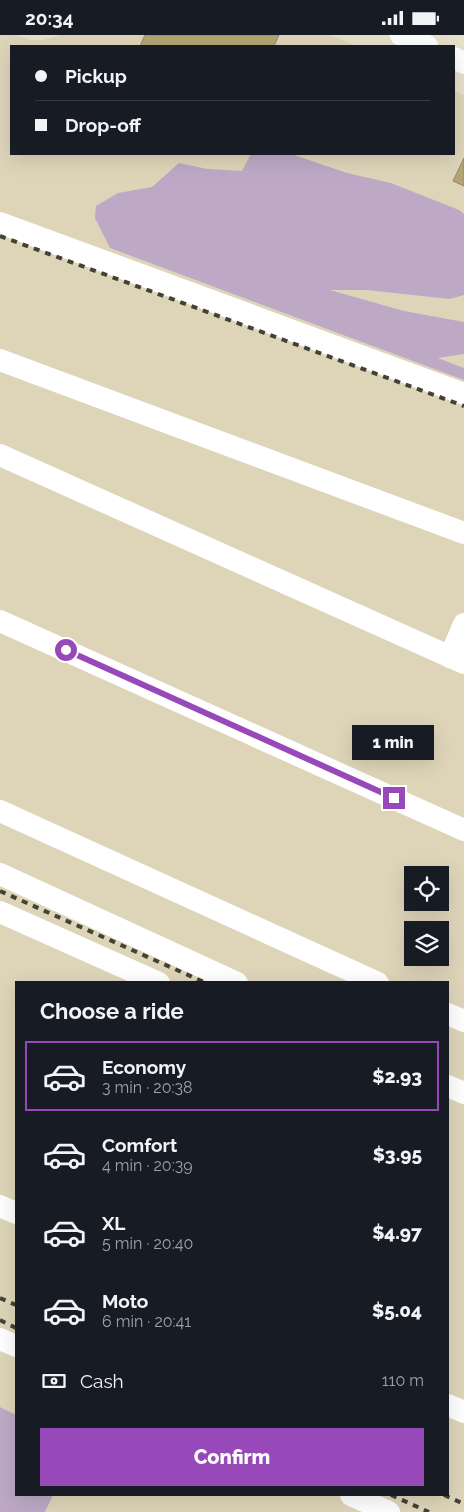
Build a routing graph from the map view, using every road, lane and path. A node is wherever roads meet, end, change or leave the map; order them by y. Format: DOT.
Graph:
graph roads {
  1 [pos="401,35"];
  2 [pos="425,45"];
  3 [pos="0,223"];
  4 [pos="0,360"];
  5 [pos="464,394"];
  6 [pos="0,455"];
  7 [pos="464,533"];
  8 [pos="0,621"];
  9 [pos="464,624"];
  10 [pos="457,660"];
  11 [pos="0,811"];
  12 [pos="464,829"];
  13 [pos="0,874"];
  14 [pos="0,912"];
  15 [pos="155,981"];
  16 [pos="233,981"];
  17 [pos="374,981"];
  18 [pos="449,1014"];
  19 [pos="464,1021"];
  20 [pos="449,1086"];
  21 [pos="464,1093"];
  22 [pos="0,1206"];
  23 [pos="15,1213"];
  24 [pos="0,1339"];
  25 [pos="15,1346"];
  26 [pos="449,1405"];
  27 [pos="464,1412"];
  28 [pos="353,1496"];
  29 [pos="390,1512"];
  1 -- 2 [label="street"];
  3 -- 5 [label="street"];
  4 -- 7 [label="street"];
  6 -- 10 [label="street"];
  8 -- 12 [label="street"];
  9 -- 10 [label="street"];
  11 -- 17 [label="street"];
  13 -- 16 [label="street"];
  14 -- 15 [label="street"];
  18 -- 19 [label="street"];
  20 -- 21 [label="street"];
  22 -- 23 [label="street"];
  24 -- 25 [label="street"];
  26 -- 27 [label="street"];
  28 -- 29 [label="street"];
}
